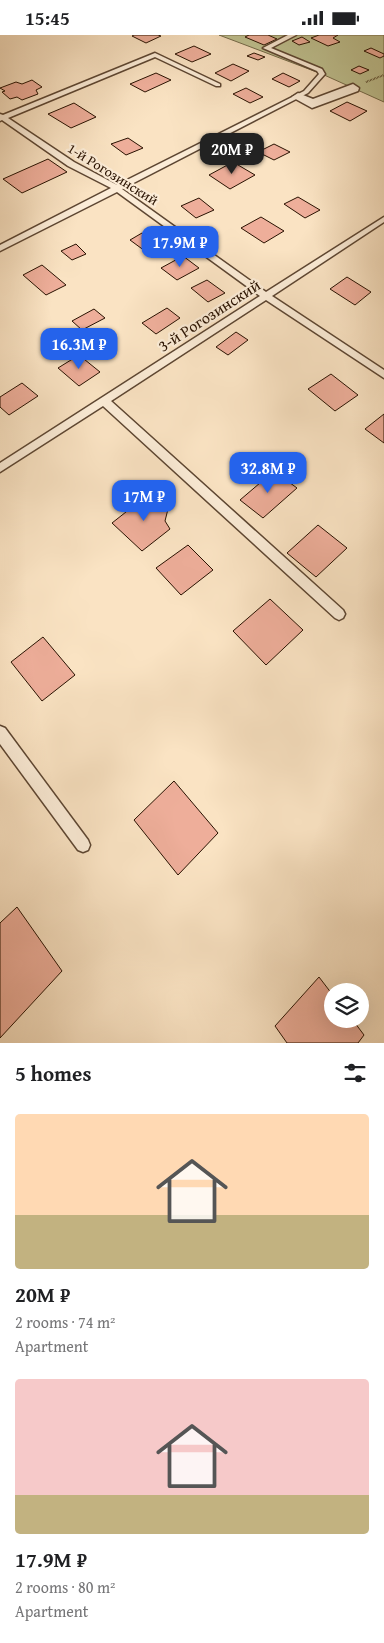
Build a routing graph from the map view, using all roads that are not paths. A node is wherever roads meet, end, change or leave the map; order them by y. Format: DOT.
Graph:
graph roads {
  1 [pos="293,35"];
  2 [pos="218,85"];
  3 [pos="353,88"];
  4 [pos="302,94"];
  5 [pos="1,118"];
  6 [pos="118,189"];
  7 [pos="384,219"];
  8 [pos="0,248"];
  9 [pos="266,296"];
  10 [pos="384,375"];
  11 [pos="104,401"];
  12 [pos="0,468"];
  13 [pos="339,614"];
  14 [pos="0,733"];
  15 [pos="83,845"];
  1 -- 4 [label="lane"];
  2 -- 5 [label="lane"];
  3 -- 4 [label="street"];
  4 -- 6 [label="lane"];
  5 -- 6 [label="lane, 1-й Рогозинский"];
  6 -- 8 [label="lane"];
  6 -- 9 [label="lane, 1-й Рогозинский"];
  7 -- 9 [label="lane, 3-й Рогозинский"];
  9 -- 10 [label="lane, 1-й Рогозинский"];
  9 -- 11 [label="lane, 3-й Рогозинский"];
  11 -- 12 [label="lane, 3-й Рогозинский"];
  11 -- 13 [label="lane"];
  14 -- 15 [label="lane"];
}
